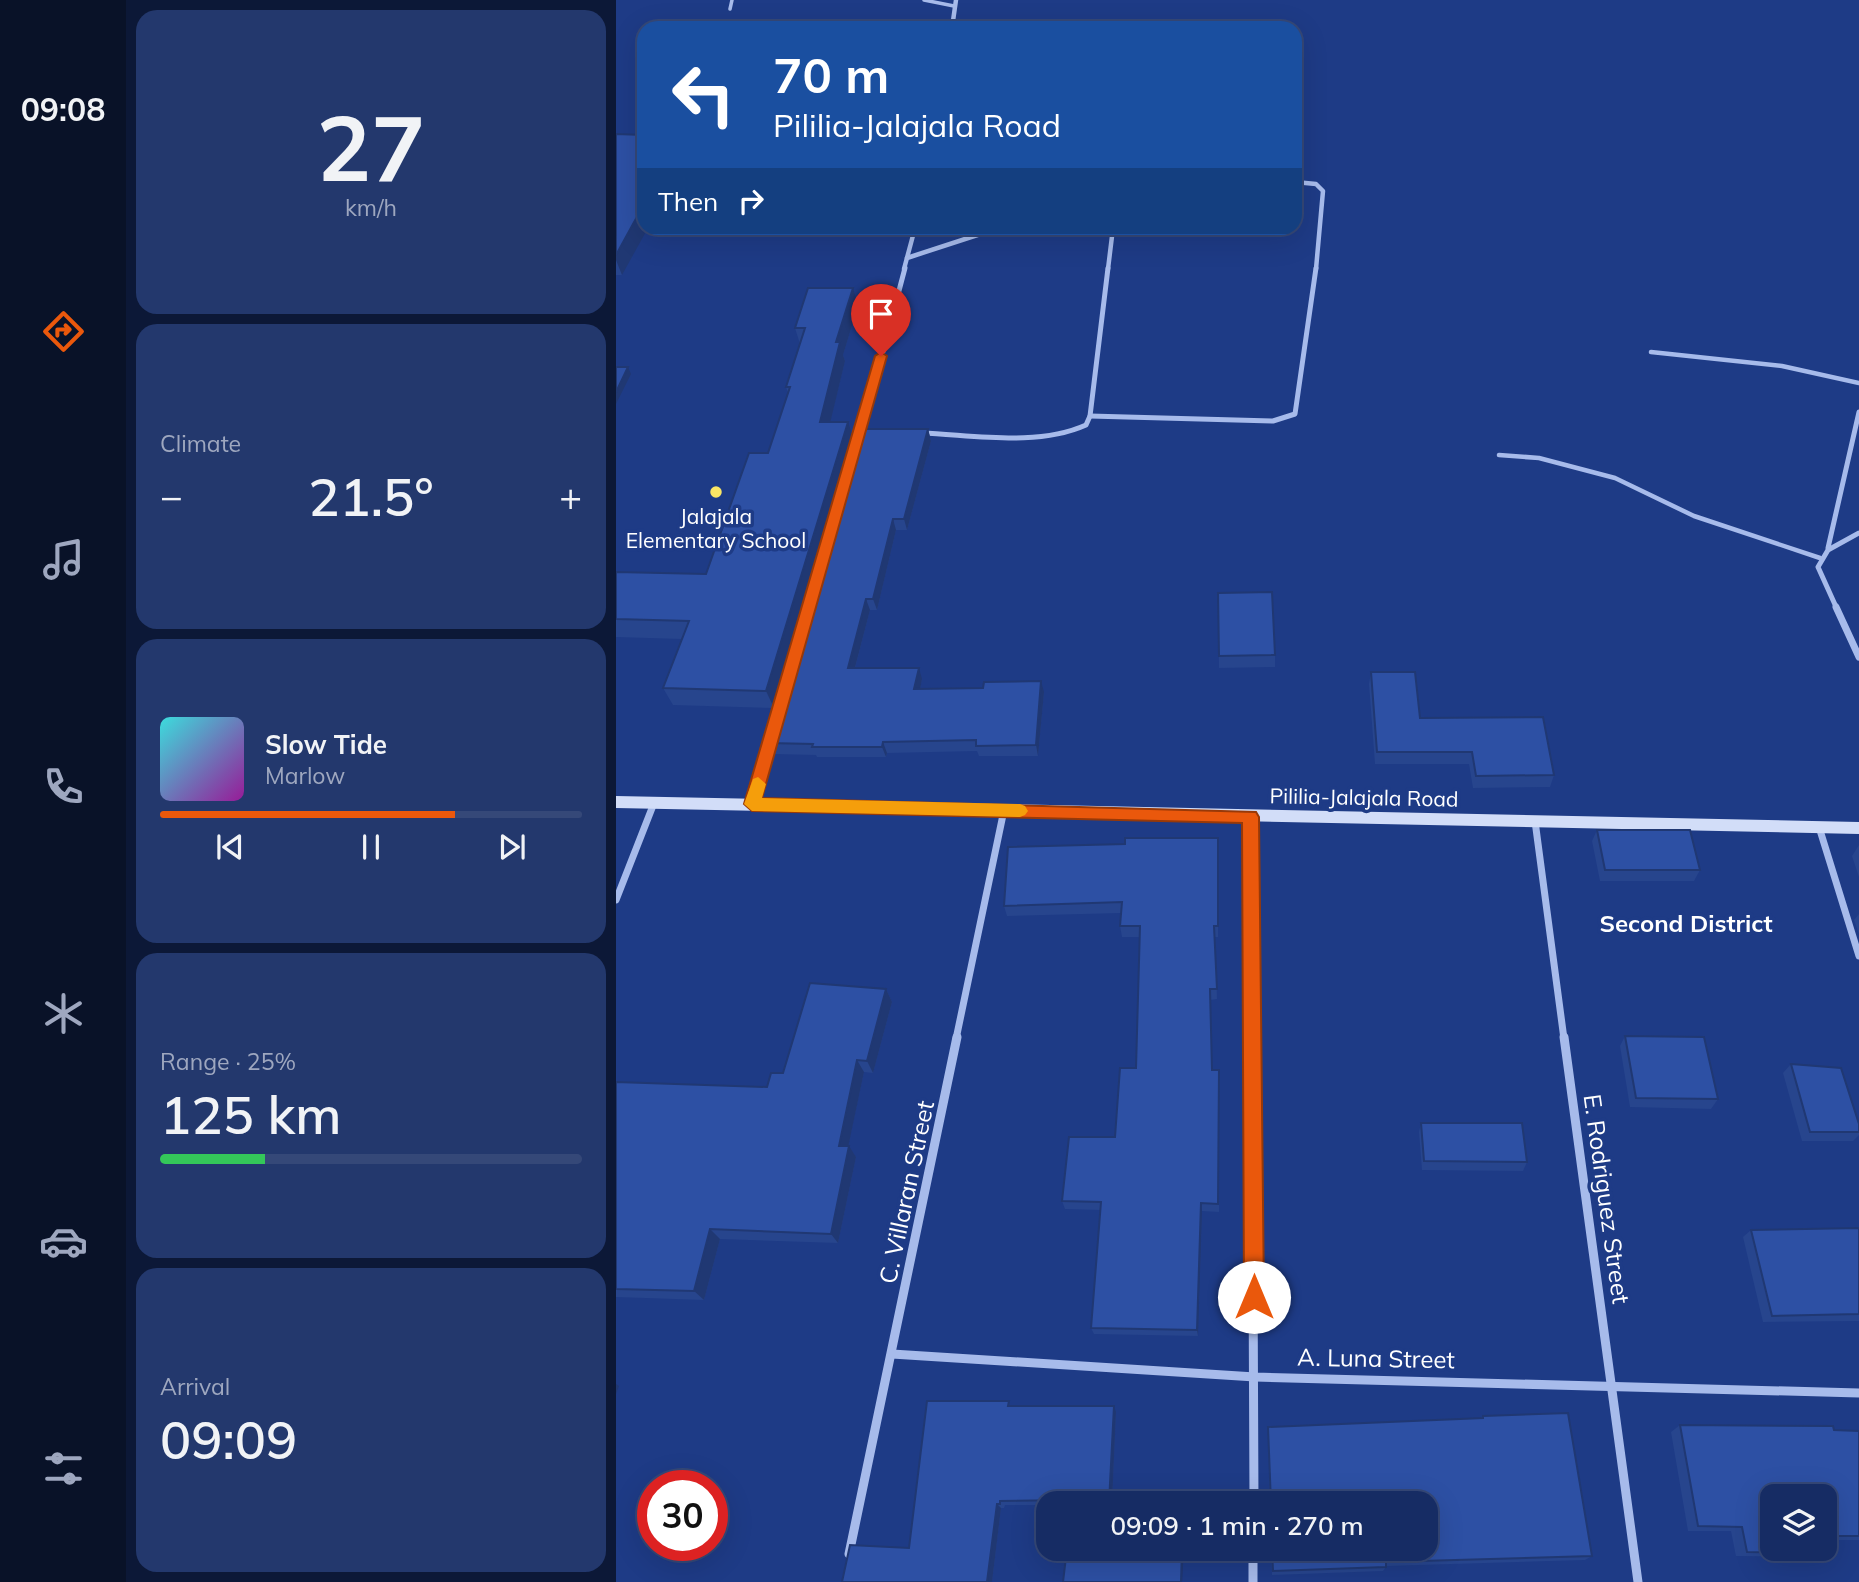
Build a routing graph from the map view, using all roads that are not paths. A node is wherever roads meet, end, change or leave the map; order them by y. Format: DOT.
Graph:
graph roads {
  1 [pos="732,0"];
  2 [pos="924,0"];
  3 [pos="956,0"];
  4 [pos="954,6"];
  5 [pos="730,9"];
  6 [pos="953,21"];
  7 [pos="1302,183"];
  8 [pos="913,235"];
  9 [pos="978,235"];
  10 [pos="1112,235"];
  11 [pos="907,258"];
  12 [pos="1651,352"];
  13 [pos="1859,383"];
  14 [pos="1859,412"];
  15 [pos="1090,416"];
  16 [pos="862,430"];
  17 [pos="876,431"];
  18 [pos="917,433"];
  19 [pos="858,443"];
  20 [pos="1499,455"];
  21 [pos="1859,533"];
  22 [pos="1828,548"];
  23 [pos="1820,558"];
  24 [pos="1859,657"];
  25 [pos="776,724"];
  26 [pos="616,802"];
  27 [pos="654,803"];
  28 [pos="752,804"];
  29 [pos="1004,810"];
  30 [pos="1251,817"];
  31 [pos="1535,821"];
  32 [pos="1819,827"];
  33 [pos="1859,828"];
  34 [pos="616,900"];
  35 [pos="1859,956"];
  36 [pos="892,1354"];
  37 [pos="1255,1377"];
  38 [pos="1614,1384"];
  39 [pos="1859,1393"];
  40 [pos="1254,1491"];
  41 [pos="1253,1561"];
  42 [pos="846,1569"];
  43 [pos="1253,1582"];
  44 [pos="1638,1582"];
  1 -- 5 [label="lane"];
  2 -- 4 [label="lane"];
  3 -- 4 [label="street"];
  4 -- 6 [label="street"];
  7 -- 15 [label="street"];
  8 -- 11 [label="street"];
  9 -- 11 [label="street"];
  10 -- 15 [label="street"];
  11 -- 16 [label="street"];
  12 -- 13 [label="lane"];
  14 -- 22 [label="street"];
  15 -- 18 [label="street"];
  16 -- 17 [label="street"];
  16 -- 19 [label="street"];
  20 -- 23 [label="lane"];
  21 -- 22 [label="street"];
  22 -- 23 [label="street"];
  23 -- 24 [label="street"];
  25 -- 28 [label="street"];
  26 -- 27 [label="main road, Pililia-Jalajala Road"];
  27 -- 28 [label="main road, Pililia-Jalajala Road"];
  27 -- 34 [label="street"];
  28 -- 29 [label="main road, Pililia-Jalajala Road"];
  29 -- 30 [label="main road, Pililia-Jalajala Road"];
  29 -- 36 [label="street, C. Villaran Street"];
  30 -- 31 [label="main road, Pililia-Jalajala Road"];
  30 -- 37 [label="street"];
  31 -- 32 [label="main road, Pililia-Jalajala Road"];
  31 -- 38 [label="street, E. Rodriguez Street"];
  32 -- 33 [label="main road, Pililia-Jalajala Road"];
  32 -- 35 [label="street"];
  36 -- 37 [label="street, A. Luna Street"];
  36 -- 42 [label="street, C. Villaran Street"];
  37 -- 38 [label="street, A. Luna Street"];
  37 -- 40 [label="street"];
  38 -- 39 [label="street, A. Luna Street"];
  38 -- 44 [label="street, E. Rodriguez Street"];
  41 -- 43 [label="street"];
}
